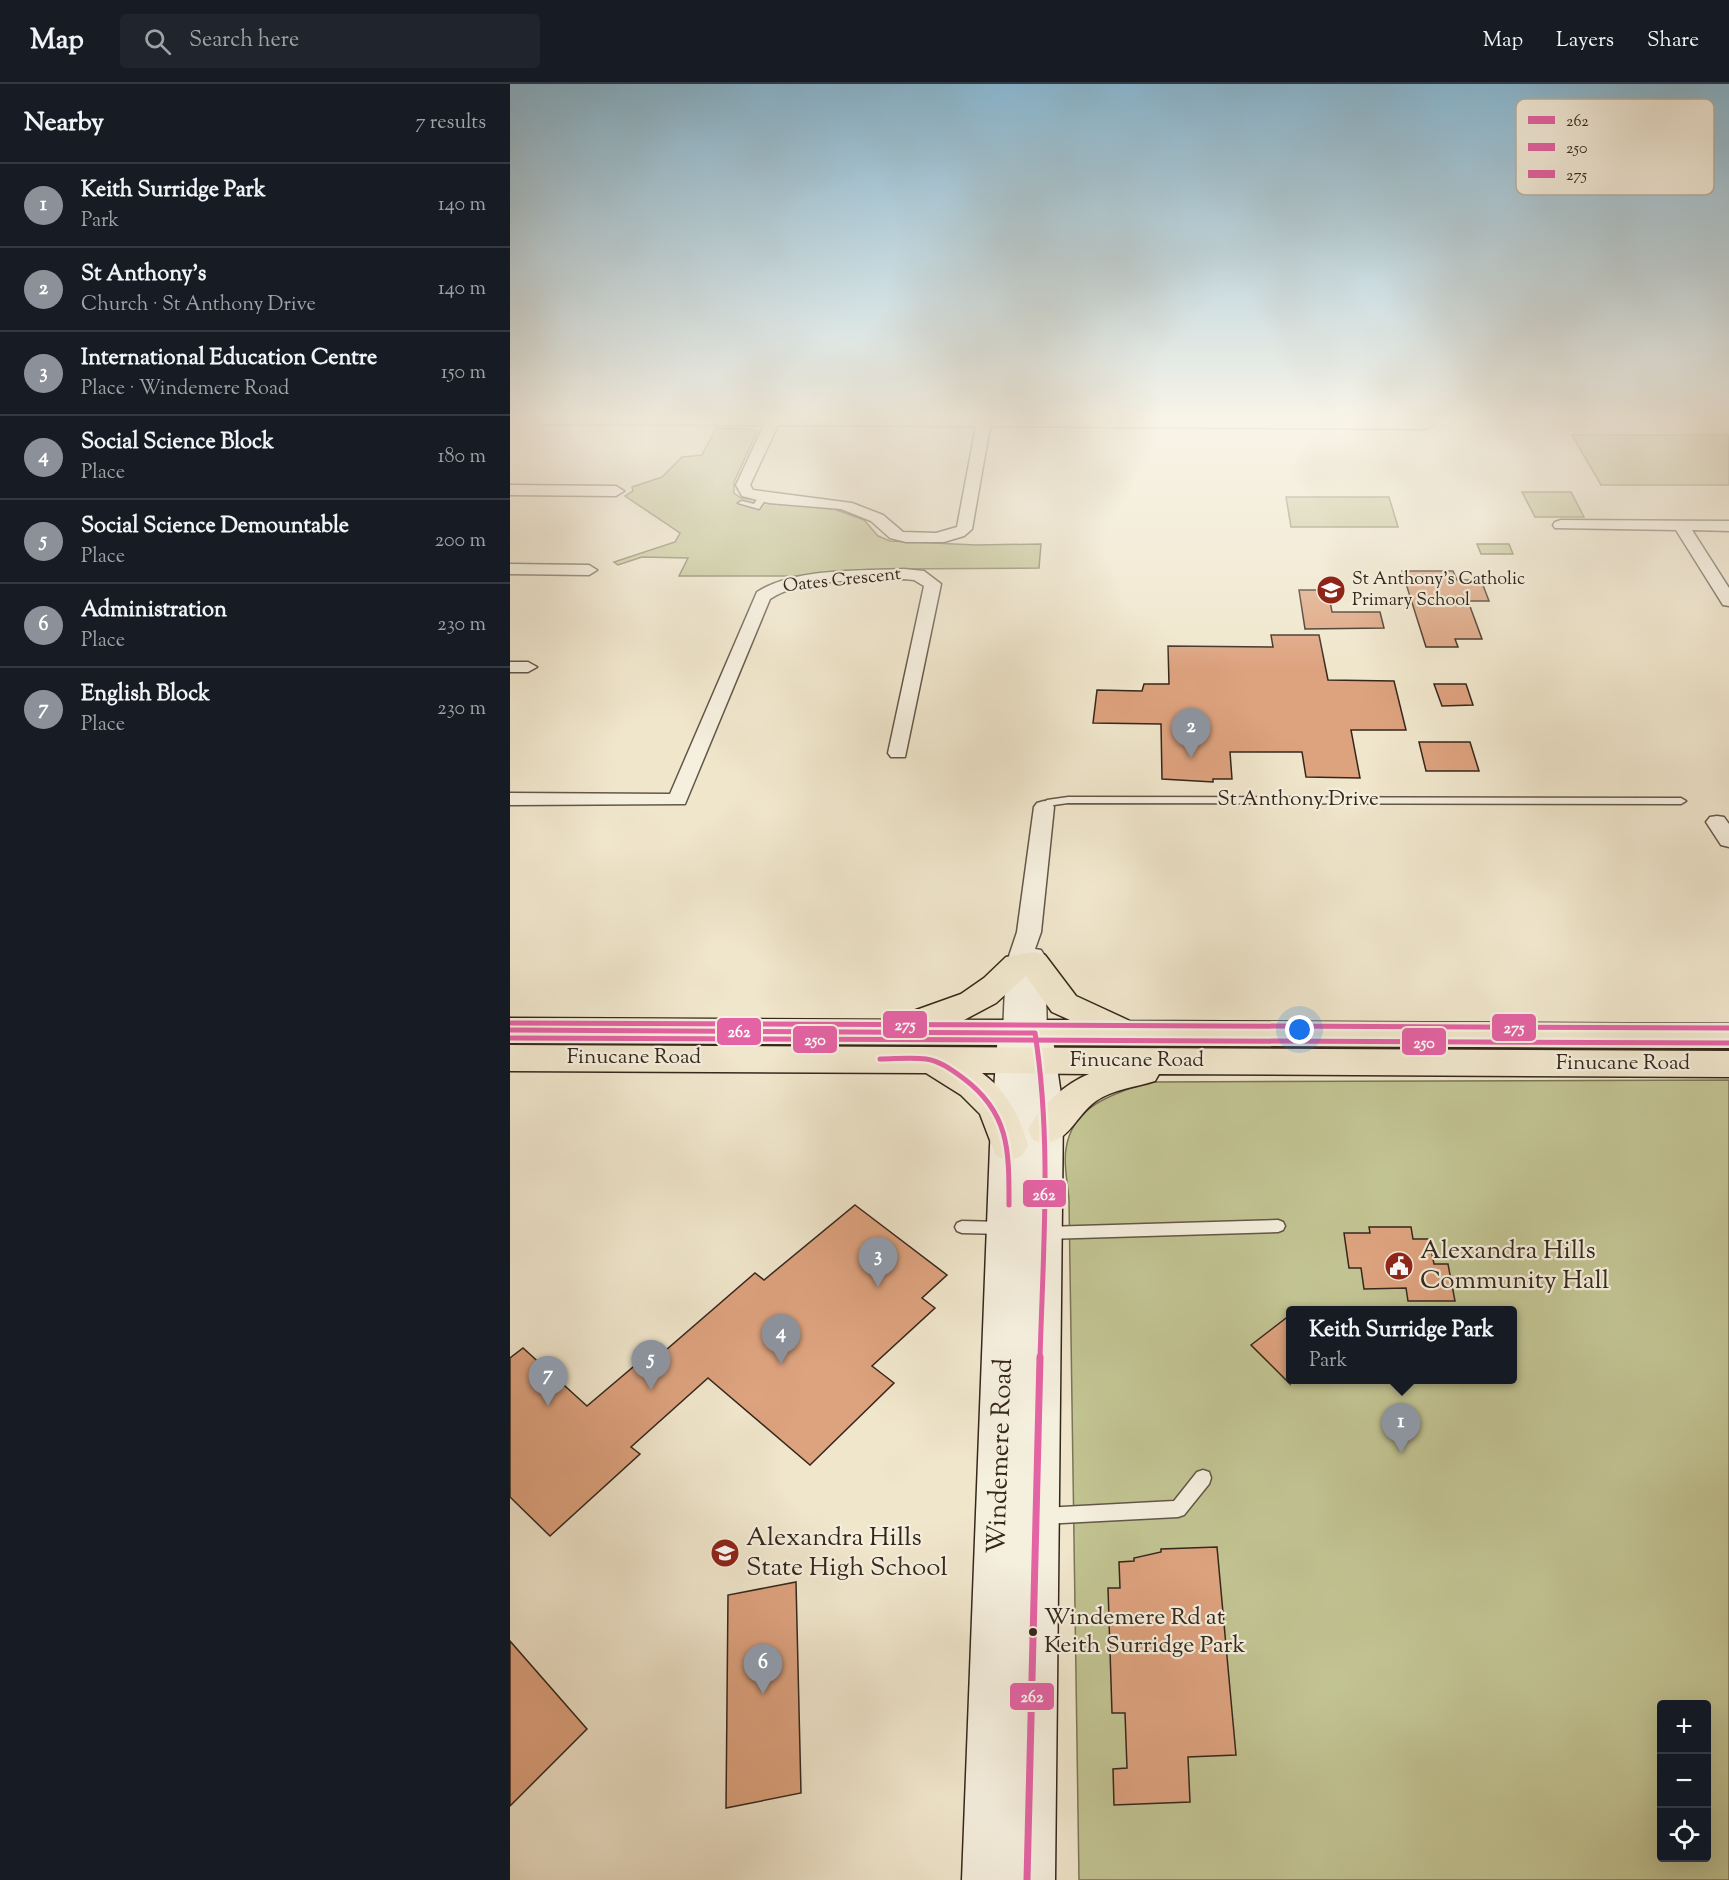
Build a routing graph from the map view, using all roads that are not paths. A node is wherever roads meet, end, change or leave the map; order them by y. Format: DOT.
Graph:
graph roads {
  1 [pos="745,504"];
  2 [pos="758,504"];
  3 [pos="840,504"];
  4 [pos="969,504"];
  5 [pos="1561,525"];
  6 [pos="1682,526"];
  7 [pos="1729,526"];
  8 [pos="510,569"];
  9 [pos="589,570"];
  10 [pos="1729,601"];
  11 [pos="898,753"];
  12 [pos="510,799"];
  13 [pos="1681,801"];
  14 [pos="1044,807"];
  15 [pos="1717,822"];
  16 [pos="1729,840"];
  17 [pos="1027,953"];
  18 [pos="510,1030"];
  19 [pos="883,1032"];
  20 [pos="1131,1034"];
  21 [pos="1729,1036"];
  22 [pos="1027,1046"];
  23 [pos="510,1058"];
  24 [pos="931,1060"];
  25 [pos="1188,1061"];
  26 [pos="1729,1064"];
  27 [pos="1028,1138"];
  28 [pos="1278,1226"];
  29 [pos="962,1227"];
  30 [pos="1025,1231"];
  31 [pos="1203,1478"];
  32 [pos="1018,1518"];
  33 [pos="990,1880"];
  34 [pos="1027,1880"];
  1 -- 2 [label="lane"];
  3 -- 4 [label="street"];
  5 -- 6 [label="street"];
  6 -- 7 [label="street"];
  6 -- 10 [label="street"];
  8 -- 9 [label="street"];
  11 -- 12 [label="street, Oates Crescent"];
  13 -- 14 [label="lane, St Anthony Drive"];
  14 -- 17 [label="street, St Anthony Drive"];
  15 -- 16 [label="street"];
  17 -- 19 [label="highway"];
  17 -- 20 [label="highway"];
  17 -- 22 [label="street, St Anthony Drive"];
  18 -- 19 [label="highway, Finucane Road"];
  19 -- 22 [label="highway, Finucane Road"];
  20 -- 21 [label="highway, Finucane Road"];
  20 -- 22 [label="highway, Finucane Road"];
  22 -- 24 [label="highway, Finucane Road"];
  22 -- 25 [label="highway, Finucane Road"];
  22 -- 27 [label="main road, Windemere Road"];
  23 -- 24 [label="highway, Finucane Road"];
  24 -- 27 [label="highway"];
  25 -- 26 [label="highway, Finucane Road"];
  25 -- 27 [label="highway"];
  27 -- 30 [label="main road, Windemere Road"];
  28 -- 30 [label="lane"];
  29 -- 30 [label="lane"];
  30 -- 32 [label="main road, Windemere Road"];
  31 -- 32 [label="lane"];
  32 -- 33 [label="main road, Windemere Road"];
  32 -- 34 [label="main road, Windemere Road"];
}
